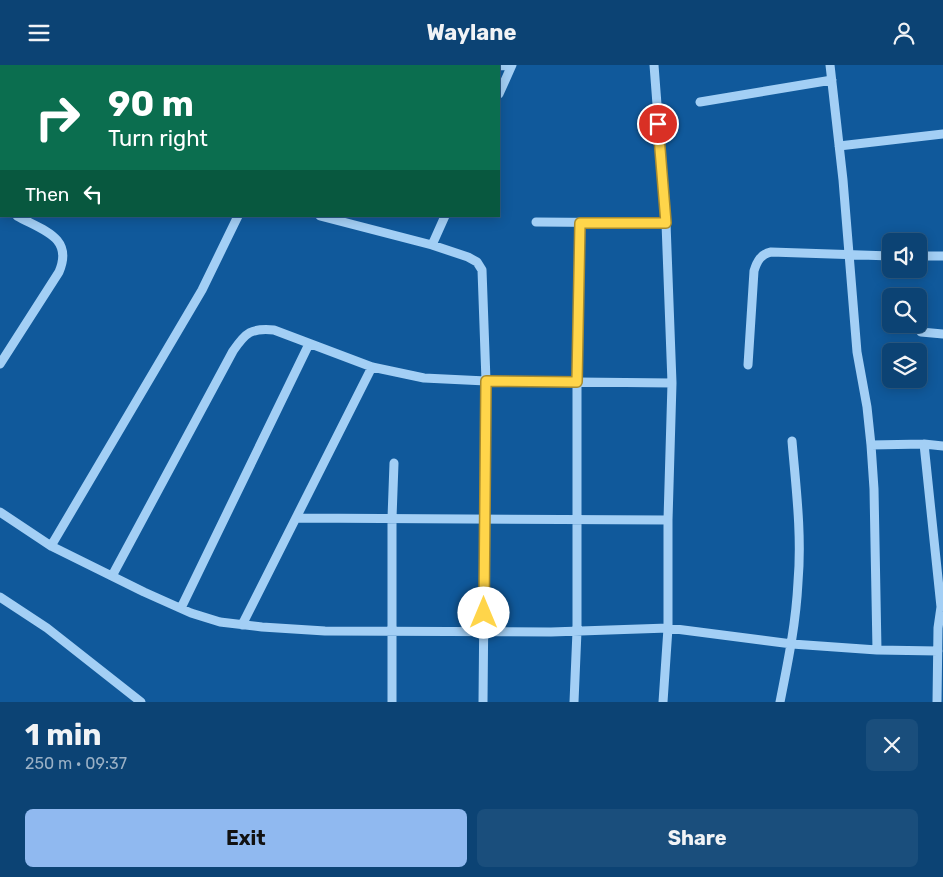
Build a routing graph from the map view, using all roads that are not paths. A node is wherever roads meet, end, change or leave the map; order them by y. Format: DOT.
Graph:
graph roads {
  1 [pos="512,65"];
  2 [pos="654,65"];
  3 [pos="830,65"];
  4 [pos="832,80"];
  5 [pos="500,92"];
  6 [pos="700,102"];
  7 [pos="943,134"];
  8 [pos="839,146"];
  9 [pos="19,217"];
  10 [pos="238,217"];
  11 [pos="324,217"];
  12 [pos="445,217"];
  13 [pos="536,222"];
  14 [pos="580,223"];
  15 [pos="666,223"];
  16 [pos="432,245"];
  17 [pos="848,255"];
  18 [pos="882,256"];
  19 [pos="927,256"];
  20 [pos="943,256"];
  21 [pos="927,333"];
  22 [pos="943,334"];
  23 [pos="309,344"];
  24 [pos="0,364"];
  25 [pos="748,365"];
  26 [pos="372,367"];
  27 [pos="486,381"];
  28 [pos="577,382"];
  29 [pos="672,383"];
  30 [pos="792,441"];
  31 [pos="924,444"];
  32 [pos="871,445"];
  33 [pos="943,446"];
  34 [pos="394,463"];
  35 [pos="0,512"];
  36 [pos="296,517"];
  37 [pos="392,518"];
  38 [pos="484,519"];
  39 [pos="577,519"];
  40 [pos="668,520"];
  41 [pos="51,546"];
  42 [pos="112,576"];
  43 [pos="0,597"];
  44 [pos="942,606"];
  45 [pos="181,608"];
  46 [pos="242,625"];
  47 [pos="668,628"];
  48 [pos="577,631"];
  49 [pos="391,632"];
  50 [pos="484,632"];
  51 [pos="792,644"];
  52 [pos="877,650"];
  53 [pos="938,651"];
  54 [pos="141,702"];
  55 [pos="392,702"];
  56 [pos="483,702"];
  57 [pos="574,702"];
  58 [pos="663,702"];
  59 [pos="780,702"];
  60 [pos="937,702"];
  1 -- 5 [label="street"];
  2 -- 15 [label="street"];
  3 -- 4 [label="street"];
  4 -- 6 [label="street"];
  4 -- 8 [label="street"];
  7 -- 8 [label="street"];
  8 -- 17 [label="street"];
  9 -- 24 [label="street"];
  10 -- 41 [label="street"];
  11 -- 16 [label="street"];
  12 -- 16 [label="street"];
  13 -- 14 [label="street"];
  14 -- 15 [label="street"];
  14 -- 28 [label="street"];
  15 -- 29 [label="street"];
  16 -- 27 [label="street"];
  17 -- 18 [label="street"];
  17 -- 25 [label="street"];
  17 -- 32 [label="street"];
  19 -- 20 [label="street"];
  21 -- 22 [label="street"];
  23 -- 26 [label="street"];
  23 -- 42 [label="street"];
  23 -- 45 [label="street"];
  26 -- 27 [label="street"];
  26 -- 36 [label="street"];
  27 -- 28 [label="street"];
  27 -- 38 [label="street"];
  28 -- 29 [label="street"];
  28 -- 39 [label="street"];
  29 -- 40 [label="street"];
  30 -- 51 [label="street"];
  31 -- 32 [label="street"];
  31 -- 33 [label="street"];
  31 -- 44 [label="street"];
  32 -- 52 [label="street"];
  34 -- 37 [label="street"];
  35 -- 41 [label="street"];
  36 -- 37 [label="street"];
  36 -- 46 [label="street"];
  37 -- 38 [label="street"];
  37 -- 49 [label="street"];
  38 -- 39 [label="street"];
  38 -- 50 [label="street"];
  39 -- 40 [label="street"];
  39 -- 48 [label="street"];
  40 -- 47 [label="street"];
  41 -- 42 [label="street"];
  42 -- 45 [label="street"];
  43 -- 54 [label="street"];
  44 -- 53 [label="street"];
  45 -- 46 [label="street"];
  46 -- 49 [label="street"];
  47 -- 48 [label="street"];
  47 -- 51 [label="street"];
  47 -- 58 [label="street"];
  48 -- 50 [label="street"];
  48 -- 57 [label="street"];
  49 -- 50 [label="street"];
  49 -- 55 [label="street"];
  50 -- 56 [label="street"];
  51 -- 52 [label="street"];
  51 -- 59 [label="street"];
  52 -- 53 [label="street"];
  53 -- 60 [label="street"];
}
